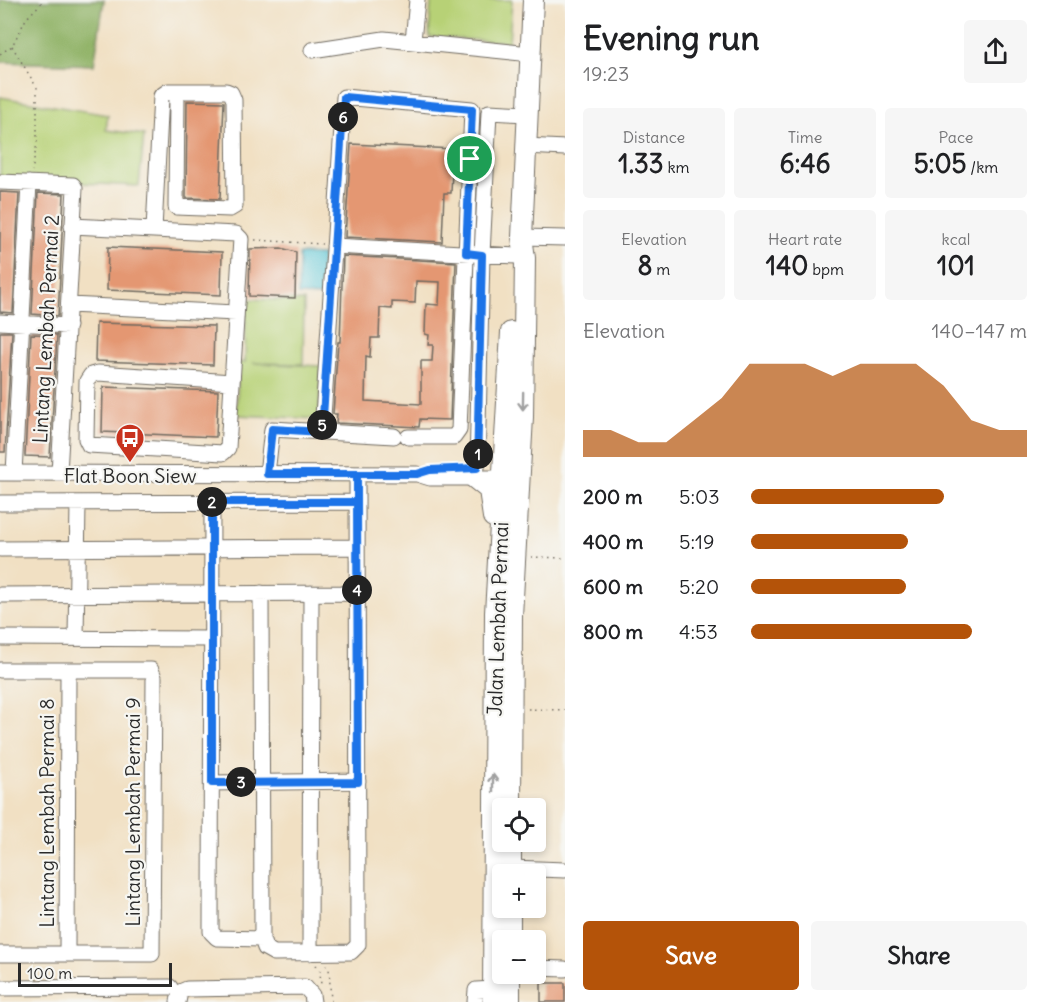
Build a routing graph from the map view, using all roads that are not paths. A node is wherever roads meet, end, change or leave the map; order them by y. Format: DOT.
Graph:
graph roads {
  1 [pos="417,0"];
  2 [pos="533,0"];
  3 [pos="413,41"];
  4 [pos="312,50"];
  5 [pos="531,54"];
  6 [pos="177,91"];
  7 [pos="527,114"];
  8 [pos="526,146"];
  9 [pos="565,148"];
  10 [pos="0,182"];
  11 [pos="29,183"];
  12 [pos="468,209"];
  13 [pos="484,211"];
  14 [pos="72,226"];
  15 [pos="154,229"];
  16 [pos="565,238"];
  17 [pos="331,246"];
  18 [pos="519,247"];
  19 [pos="474,254"];
  20 [pos="69,304"];
  21 [pos="236,313"];
  22 [pos="0,322"];
  23 [pos="21,323"];
  24 [pos="68,326"];
  25 [pos="232,382"];
  26 [pos="322,432"];
  27 [pos="7,473"];
  28 [pos="59,473"];
  29 [pos="476,473"];
  30 [pos="513,473"];
  31 [pos="267,474"];
  32 [pos="357,474"];
  33 [pos="212,502"];
  34 [pos="357,502"];
  35 [pos="0,503"];
  36 [pos="78,503"];
  37 [pos="212,546"];
  38 [pos="357,547"];
  39 [pos="0,549"];
  40 [pos="78,549"];
  41 [pos="496,579"];
  42 [pos="212,593"];
  43 [pos="261,593"];
  44 [pos="311,593"];
  45 [pos="357,593"];
  46 [pos="76,594"];
  47 [pos="0,595"];
  48 [pos="0,638"];
  49 [pos="76,639"];
  50 [pos="212,639"];
  51 [pos="0,670"];
  52 [pos="68,671"];
  53 [pos="261,782"];
  54 [pos="310,782"];
  55 [pos="358,782"];
  56 [pos="212,783"];
  57 [pos="511,798"];
  58 [pos="546,870"];
  59 [pos="565,870"];
  60 [pos="264,944"];
  61 [pos="310,953"];
  62 [pos="0,954"];
  63 [pos="67,954"];
  64 [pos="546,968"];
  65 [pos="565,969"];
  66 [pos="510,984"];
  67 [pos="170,987"];
  68 [pos="0,988"];
  69 [pos="493,995"];
  70 [pos="317,997"];
  71 [pos="178,1002"];
  72 [pos="475,1002"];
  73 [pos="510,1002"];
  1 -- 3 [label="street"];
  2 -- 5 [label="main road, Jalan Lembah Permai"];
  3 -- 4 [label="street"];
  3 -- 5 [label="street"];
  5 -- 7 [label="main road, Jalan Lembah Permai"];
  6 -- 6 [label="street"];
  6 -- 15 [label="street"];
  7 -- 8 [label="main road, Jalan Lembah Permai"];
  7 -- 13 [label="street"];
  8 -- 9 [label="street"];
  8 -- 18 [label="main road, Jalan Lembah Permai"];
  10 -- 11 [label="street"];
  11 -- 14 [label="street, Lintang Lembah Permai 2"];
  11 -- 23 [label="street"];
  12 -- 13 [label="street"];
  12 -- 17 [label="street"];
  12 -- 19 [label="street"];
  13 -- 19 [label="street"];
  14 -- 15 [label="street"];
  14 -- 20 [label="street, Lintang Lembah Permai 2"];
  15 -- 21 [label="street"];
  16 -- 18 [label="street"];
  17 -- 19 [label="street"];
  17 -- 26 [label="street"];
  18 -- 19 [label="street"];
  18 -- 30 [label="main road, Jalan Lembah Permai"];
  19 -- 26 [label="street"];
  19 -- 29 [label="street"];
  20 -- 21 [label="street"];
  20 -- 24 [label="street, Lintang Lembah Permai 2"];
  21 -- 25 [label="street"];
  22 -- 23 [label="street"];
  23 -- 24 [label="street"];
  23 -- 27 [label="street"];
  24 -- 28 [label="street, Lintang Lembah Permai 2"];
  25 -- 25 [label="street"];
  26 -- 31 [label="street"];
  27 -- 28 [label="street"];
  28 -- 31 [label="street"];
  29 -- 30 [label="street"];
  29 -- 32 [label="street"];
  29 -- 41 [label="main road"];
  30 -- 41 [label="main road, Jalan Lembah Permai"];
  30 -- 57 [label="main road, Jalan Lembah Permai"];
  31 -- 32 [label="street"];
  32 -- 34 [label="street"];
  33 -- 34 [label="street"];
  33 -- 36 [label="street"];
  33 -- 37 [label="street"];
  34 -- 38 [label="street"];
  35 -- 36 [label="street"];
  36 -- 40 [label="street"];
  37 -- 38 [label="street"];
  37 -- 40 [label="street"];
  37 -- 42 [label="street"];
  38 -- 45 [label="street"];
  39 -- 40 [label="street"];
  40 -- 46 [label="street"];
  69 -- 41 [label="main road, Jalan Lembah Permai, one-way"];
  42 -- 43 [label="street"];
  42 -- 46 [label="street"];
  42 -- 50 [label="street"];
  43 -- 44 [label="street"];
  43 -- 53 [label="street"];
  44 -- 45 [label="street"];
  44 -- 54 [label="street"];
  45 -- 55 [label="street"];
  46 -- 47 [label="street"];
  46 -- 49 [label="street"];
  48 -- 49 [label="street"];
  49 -- 50 [label="street"];
  50 -- 56 [label="street"];
  51 -- 52 [label="street"];
  52 -- 63 [label="street, Lintang Lembah Permai 8"];
  52 -- 63 [label="street, Lintang Lembah Permai 9"];
  53 -- 54 [label="street"];
  53 -- 56 [label="street"];
  53 -- 60 [label="street"];
  54 -- 55 [label="street"];
  54 -- 61 [label="street"];
  55 -- 61 [label="street"];
  56 -- 60 [label="street"];
  58 -- 59 [label="street"];
  60 -- 61 [label="street"];
  62 -- 63 [label="street"];
  64 -- 65 [label="street"];
  66 -- 73 [label="main road"];
  67 -- 68 [label="street"];
  69 -- 72 [label="street"];
  70 -- 71 [label="street"];
}
